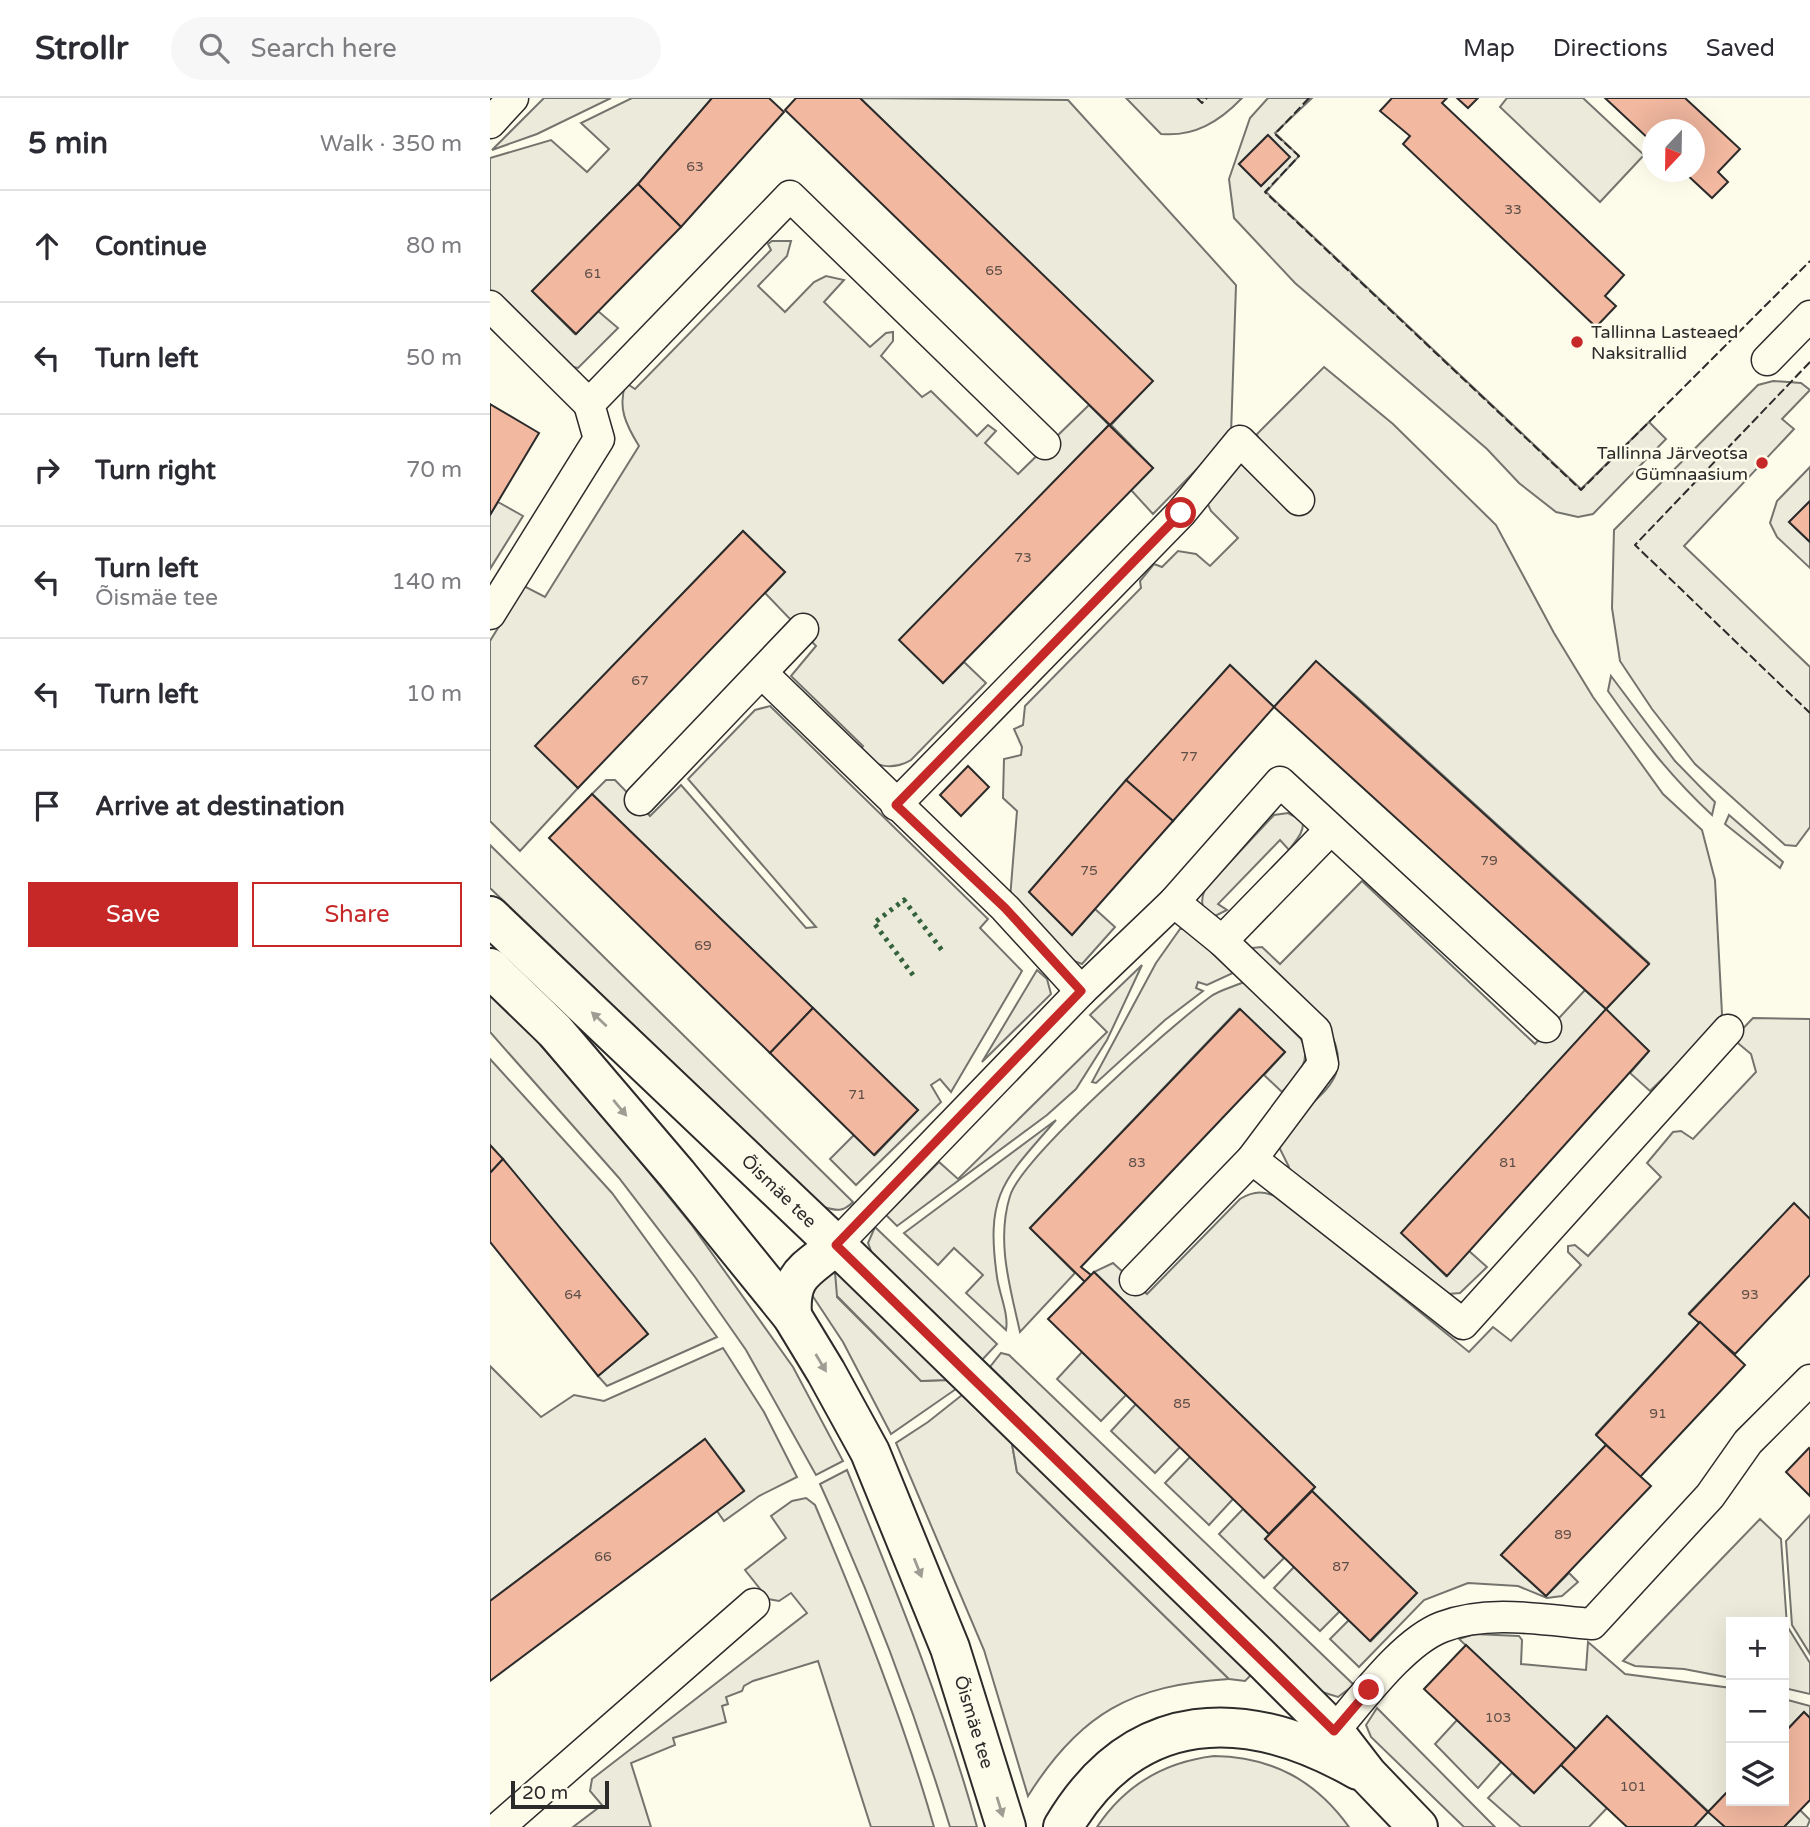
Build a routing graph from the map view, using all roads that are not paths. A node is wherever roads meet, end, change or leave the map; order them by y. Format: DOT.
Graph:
graph roads {
  1 [pos="513,98"];
  2 [pos="490,123"];
  3 [pos="490,306"];
  4 [pos="1810,316"];
  5 [pos="1767,360"];
  6 [pos="589,404"];
  7 [pos="1045,444"];
  8 [pos="1299,500"];
  9 [pos="490,614"];
  10 [pos="803,629"];
  11 [pos="763,674"];
  12 [pos="640,800"];
  13 [pos="896,805"];
  14 [pos="1330,830"];
  15 [pos="1174,902"];
  16 [pos="490,916"];
  17 [pos="1222,941"];
  18 [pos="490,968"];
  19 [pos="1081,991"];
  20 [pos="1546,1027"];
  21 [pos="1728,1030"];
  22 [pos="555,1031"];
  23 [pos="1252,1159"];
  24 [pos="830,1250"];
  25 [pos="1135,1280"];
  26 [pos="792,1316"];
  27 [pos="1810,1380"];
  28 [pos="754,1604"];
  29 [pos="1318,1737"];
  30 [pos="1368,1775"];
  31 [pos="499,1827"];
  32 [pos="1006,1827"];
  33 [pos="1063,1827"];
  34 [pos="1393,1827"];
  35 [pos="1418,1827"];
  1 -- 2 [label="street"];
  3 -- 6 [label="street"];
  4 -- 5 [label="street"];
  6 -- 7 [label="street"];
  6 -- 9 [label="street"];
  8 -- 13 [label="street"];
  10 -- 11 [label="street"];
  11 -- 12 [label="street"];
  11 -- 13 [label="street"];
  13 -- 19 [label="street"];
  14 -- 15 [label="street"];
  14 -- 17 [label="street"];
  14 -- 20 [label="street"];
  15 -- 17 [label="street"];
  15 -- 19 [label="street"];
  24 -- 16 [label="main road, Õismäe tee, one-way"];
  17 -- 23 [label="street"];
  18 -- 22 [label="main road, Õismäe tee"];
  19 -- 24 [label="street"];
  21 -- 23 [label="street"];
  22 -- 24 [label="main road"];
  22 -- 26 [label="main road, Õismäe tee, one-way"];
  23 -- 25 [label="street"];
  24 -- 26 [label="main road"];
  24 -- 29 [label="main road, Õismäe tee"];
  26 -- 32 [label="main road, Õismäe tee, one-way"];
  27 -- 29 [label="street"];
  28 -- 31 [label="street"];
  29 -- 30 [label="main road"];
  29 -- 33 [label="main road"];
  30 -- 34 [label="main road"];
  30 -- 35 [label="main road"];
}
